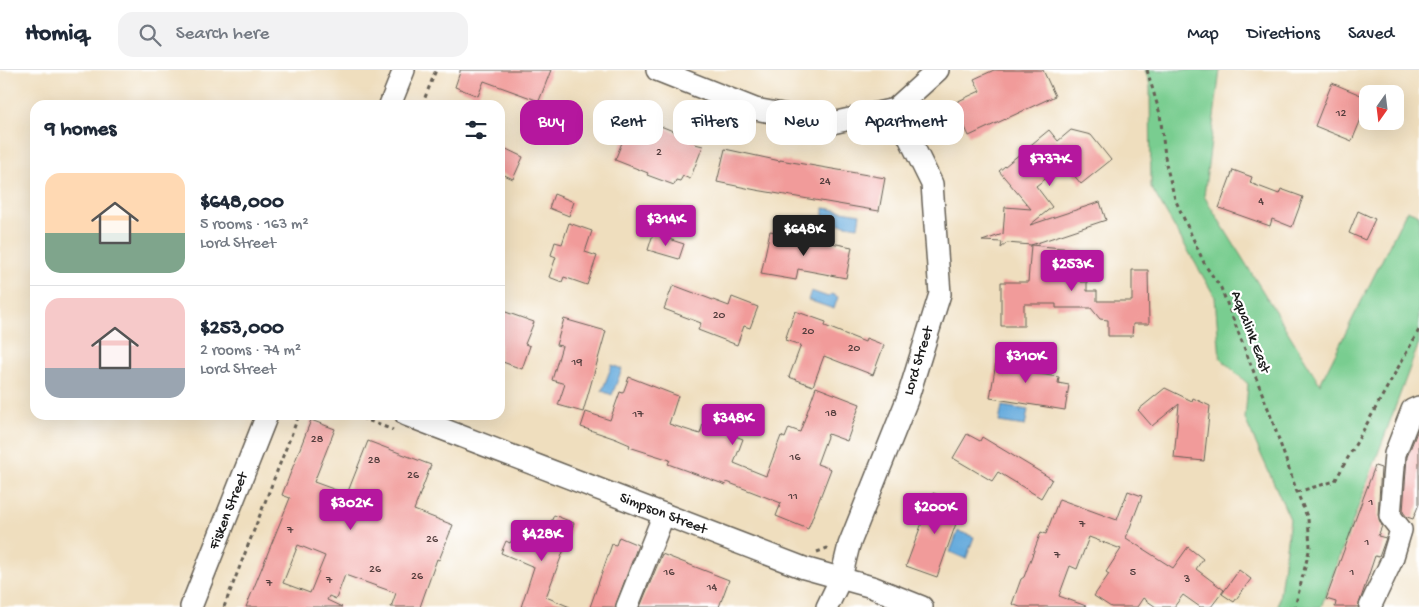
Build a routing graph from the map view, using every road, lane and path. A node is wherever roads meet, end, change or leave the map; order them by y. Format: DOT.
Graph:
graph roads {
  1 [pos="404,70"];
  2 [pos="436,70"];
  3 [pos="657,70"];
  4 [pos="938,70"];
  5 [pos="1147,70"];
  6 [pos="392,100"];
  7 [pos="424,100"];
  8 [pos="905,100"];
  9 [pos="847,120"];
  10 [pos="913,145"];
  11 [pos="1419,330"];
  12 [pos="1419,407"];
  13 [pos="265,420"];
  14 [pos="297,420"];
  15 [pos="419,420"];
  16 [pos="1296,492"];
  17 [pos="664,514"];
  18 [pos="841,578"];
  19 [pos="191,607"];
  20 [pos="224,607"];
  21 [pos="627,607"];
  22 [pos="826,607"];
  23 [pos="922,607"];
  24 [pos="1295,607"];
  25 [pos="1370,607"];
  1 -- 6 [label="street"];
  2 -- 7 [label="path"];
  3 -- 9 [label="street"];
  4 -- 8 [label="street"];
  5 -- 16 [label="path, Aqualink East"];
  10 -- 18 [label="street, Lord Street"];
  11 -- 16 [label="path"];
  12 -- 25 [label="street"];
  13 -- 19 [label="street, Fisken Street"];
  14 -- 20 [label="path"];
  15 -- 17 [label="street, Simpson Street"];
  16 -- 24 [label="path, Aqualink East"];
  17 -- 18 [label="street, Simpson Street"];
  17 -- 21 [label="street"];
  18 -- 22 [label="street, Lord Street"];
  18 -- 23 [label="street, Simpson Street"];
}
